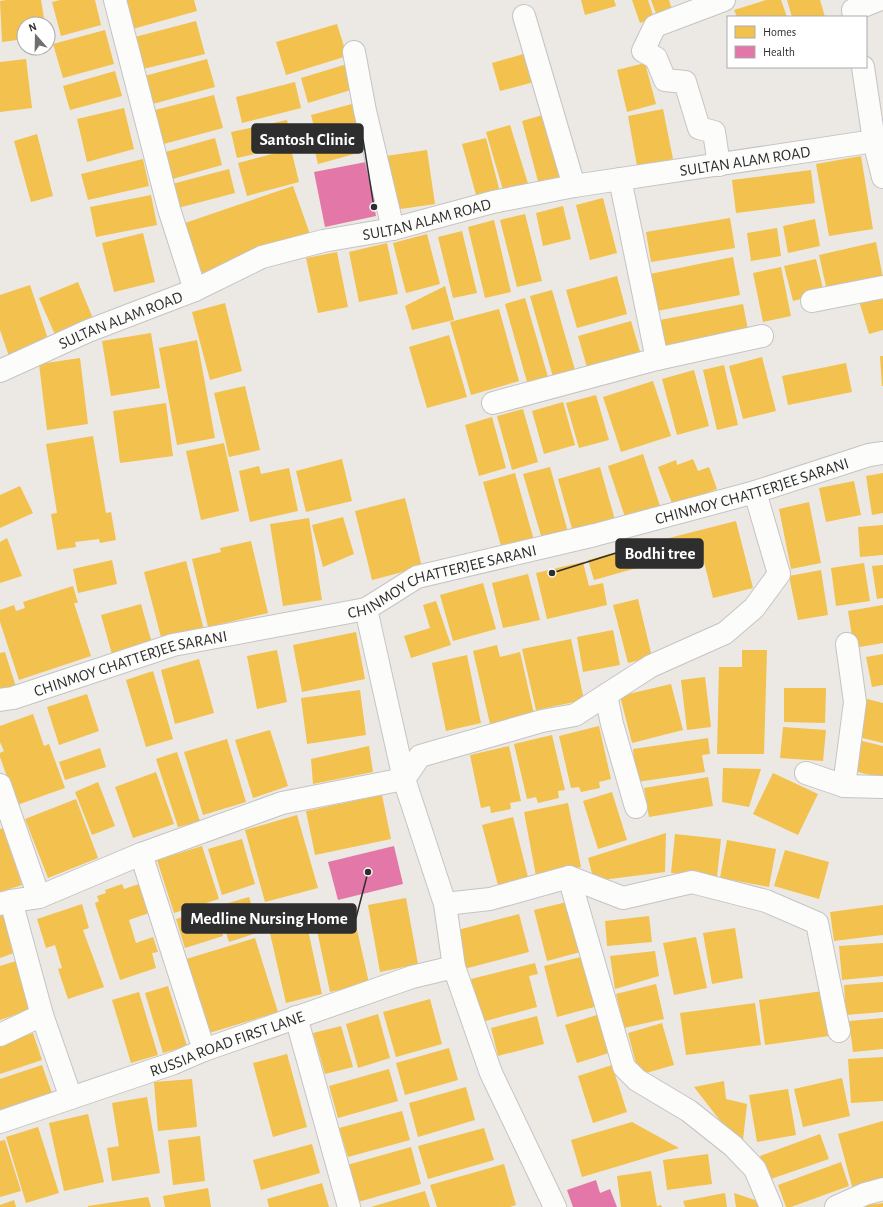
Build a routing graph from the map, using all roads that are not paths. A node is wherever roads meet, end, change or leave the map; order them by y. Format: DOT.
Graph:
graph roads {
  1 [pos="115,0"];
  2 [pos="724,0"];
  3 [pos="878,0"];
  4 [pos="852,9"];
  5 [pos="524,16"];
  6 [pos="354,52"];
  7 [pos="863,68"];
  8 [pos="874,141"];
  9 [pos="719,165"];
  10 [pos="883,177"];
  11 [pos="620,179"];
  12 [pos="574,186"];
  13 [pos="393,229"];
  14 [pos="883,287"];
  15 [pos="195,290"];
  16 [pos="812,301"];
  17 [pos="762,336"];
  18 [pos="657,359"];
  19 [pos="0,371"];
  20 [pos="493,403"];
  21 [pos="883,453"];
  22 [pos="755,492"];
  23 [pos="366,609"];
  24 [pos="847,644"];
  25 [pos="606,695"];
  26 [pos="0,700"];
  27 [pos="806,773"];
  28 [pos="404,779"];
  29 [pos="0,785"];
  30 [pos="844,786"];
  31 [pos="883,787"];
  32 [pos="636,807"];
  33 [pos="141,854"];
  34 [pos="569,877"];
  35 [pos="39,897"];
  36 [pos="6,902"];
  37 [pos="445,904"];
  38 [pos="454,967"];
  39 [pos="42,1015"];
  40 [pos="296,1017"];
  41 [pos="839,1031"];
  42 [pos="0,1035"];
  43 [pos="204,1050"];
  44 [pos="71,1098"];
  45 [pos="0,1122"];
  46 [pos="883,1189"];
  47 [pos="349,1207"];
  48 [pos="555,1207"];
  49 [pos="771,1207"];
  50 [pos="836,1207"];
  1 -- 15 [label="street"];
  2 -- 9 [label="street"];
  3 -- 4 [label="street"];
  5 -- 12 [label="street"];
  6 -- 13 [label="street"];
  7 -- 8 [label="street"];
  8 -- 9 [label="street, SULTAN ALAM ROAD"];
  8 -- 10 [label="street"];
  9 -- 11 [label="street, SULTAN ALAM ROAD"];
  11 -- 12 [label="street, SULTAN ALAM ROAD"];
  11 -- 18 [label="street"];
  12 -- 13 [label="street, SULTAN ALAM ROAD"];
  13 -- 15 [label="street, SULTAN ALAM ROAD"];
  14 -- 16 [label="street"];
  15 -- 19 [label="street, SULTAN ALAM ROAD"];
  17 -- 18 [label="street"];
  18 -- 20 [label="street"];
  21 -- 22 [label="street, CHINMOY CHATTERJEE SARANI"];
  22 -- 23 [label="street, CHINMOY CHATTERJEE SARANI"];
  22 -- 25 [label="street"];
  23 -- 26 [label="street, CHINMOY CHATTERJEE SARANI"];
  23 -- 28 [label="street"];
  24 -- 30 [label="street"];
  25 -- 28 [label="street"];
  25 -- 32 [label="street"];
  27 -- 30 [label="street"];
  28 -- 33 [label="street"];
  28 -- 37 [label="street"];
  29 -- 35 [label="street"];
  30 -- 31 [label="street"];
  33 -- 35 [label="street"];
  33 -- 43 [label="street"];
  34 -- 37 [label="street"];
  34 -- 41 [label="street"];
  34 -- 49 [label="street"];
  35 -- 36 [label="street"];
  36 -- 39 [label="street"];
  37 -- 38 [label="street"];
  38 -- 40 [label="street, RUSSIA ROAD FIRST LANE"];
  38 -- 48 [label="street"];
  39 -- 42 [label="street"];
  39 -- 44 [label="street"];
  40 -- 43 [label="street, RUSSIA ROAD FIRST LANE"];
  40 -- 47 [label="street"];
  43 -- 44 [label="street, RUSSIA ROAD FIRST LANE"];
  44 -- 45 [label="street, RUSSIA ROAD FIRST LANE"];
  46 -- 50 [label="street"];
}
